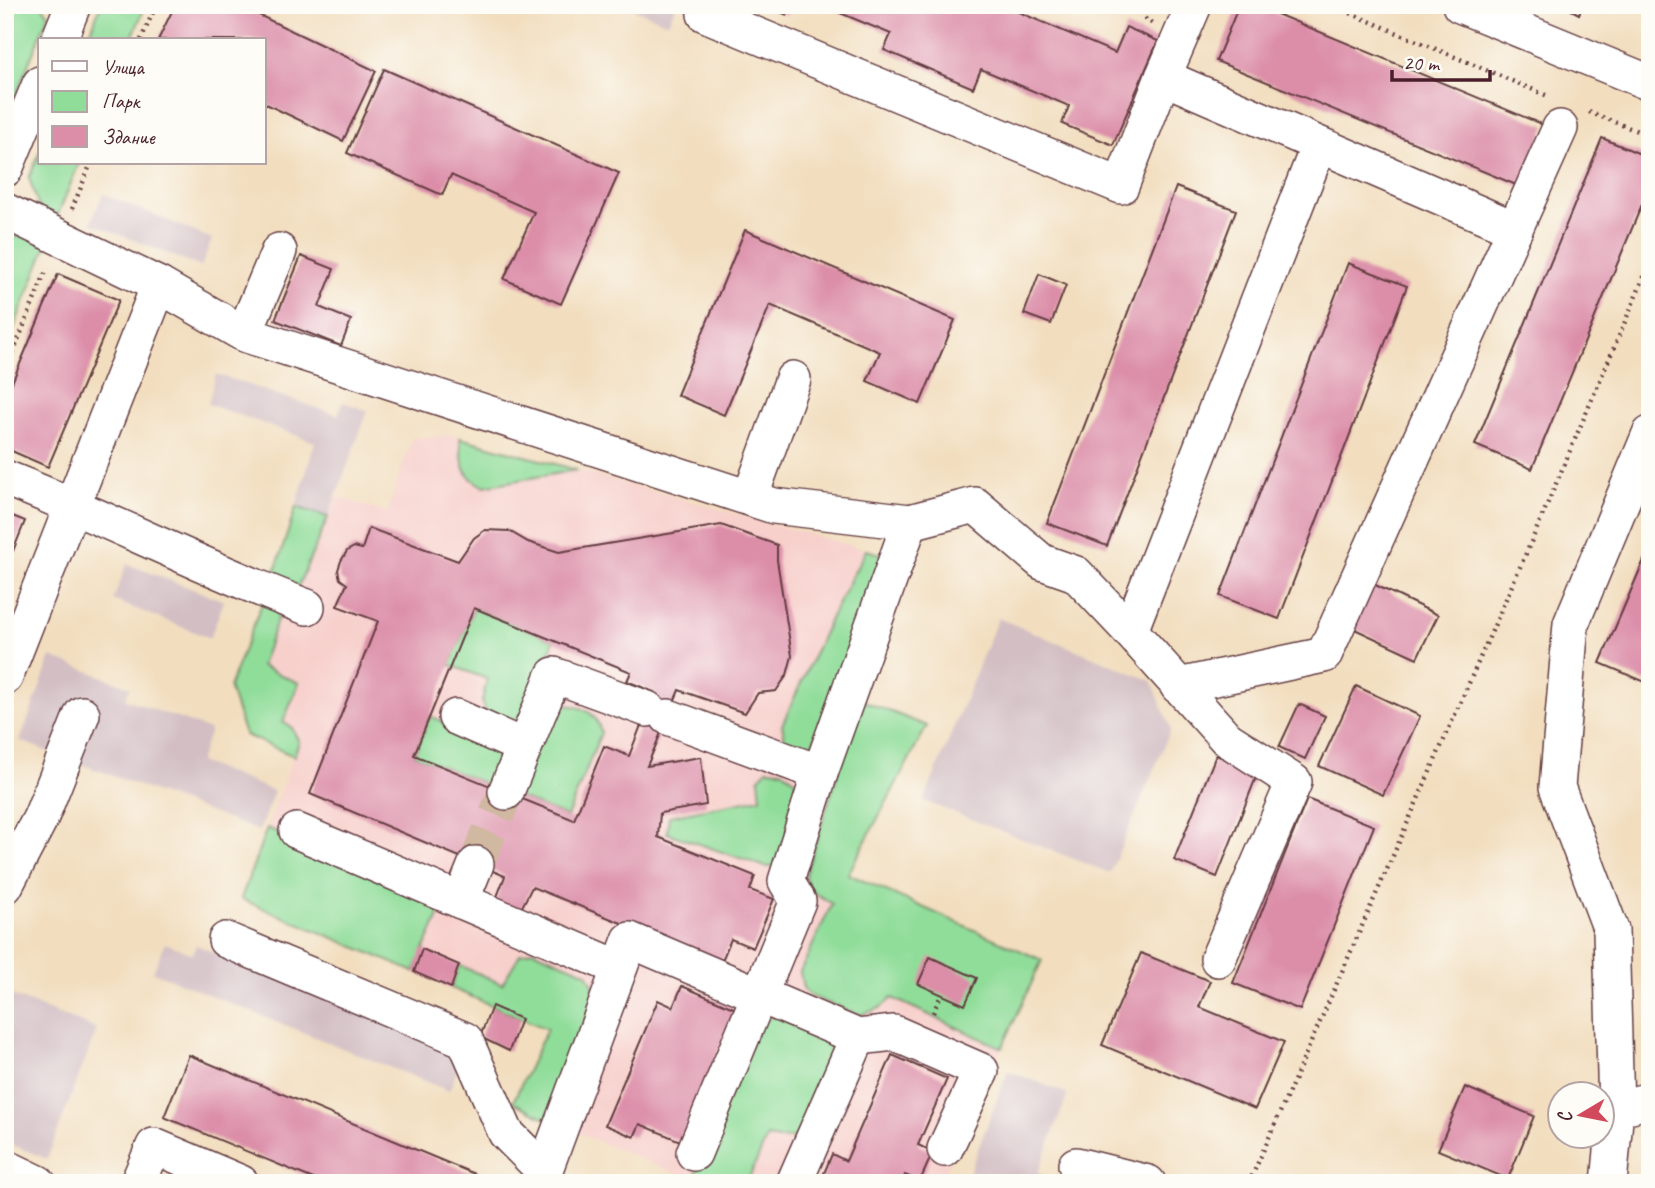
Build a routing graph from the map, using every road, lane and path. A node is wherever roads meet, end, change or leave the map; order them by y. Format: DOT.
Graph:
graph roads {
  1 [pos="73,5"];
  2 [pos="156,5"];
  3 [pos="708,5"];
  4 [pos="1194,5"];
  5 [pos="1331,5"];
  6 [pos="1460,5"];
  7 [pos="60,38"];
  8 [pos="142,38"];
  9 [pos="1163,78"];
  10 [pos="1650,83"];
  11 [pos="38,89"];
  12 [pos="1565,112"];
  13 [pos="1650,136"];
  14 [pos="1319,145"];
  15 [pos="5,169"];
  16 [pos="5,211"];
  17 [pos="1515,229"];
  18 [pos="279,251"];
  19 [pos="1650,262"];
  20 [pos="159,285"];
  21 [pos="244,334"];
  22 [pos="793,379"];
  23 [pos="1650,434"];
  24 [pos="5,478"];
  25 [pos="750,498"];
  26 [pos="72,505"];
  27 [pos="910,522"];
  28 [pos="307,607"];
  29 [pos="1130,631"];
  30 [pos="5,677"];
  31 [pos="1178,685"];
  32 [pos="82,714"];
  33 [pos="456,717"];
  34 [pos="524,747"];
  35 [pos="820,773"];
  36 [pos="506,792"];
  37 [pos="297,831"];
  38 [pos="477,864"];
  39 [pos="5,886"];
  40 [pos="461,901"];
  41 [pos="226,940"];
  42 [pos="1218,959"];
  43 [pos="619,968"];
  44 [pos="761,994"];
  45 [pos="858,1037"];
  46 [pos="1615,1080"];
  47 [pos="1650,1100"];
  48 [pos="1616,1109"];
  49 [pos="945,1149"];
  50 [pos="1612,1150"];
  51 [pos="694,1153"];
  52 [pos="1076,1165"];
  53 [pos="5,1167"];
  54 [pos="542,1178"];
  55 [pos="38,1183"];
  56 [pos="138,1183"];
  57 [pos="241,1183"];
  58 [pos="794,1183"];
  59 [pos="1148,1183"];
  60 [pos="1249,1183"];
  61 [pos="1609,1183"];
  1 -- 7 [label="street"];
  2 -- 8 [label="path"];
  3 -- 9 [label="street"];
  4 -- 9 [label="street"];
  5 -- 12 [label="path"];
  6 -- 10 [label="street"];
  9 -- 14 [label="street"];
  11 -- 15 [label="street"];
  12 -- 13 [label="path"];
  12 -- 17 [label="street"];
  14 -- 17 [label="street"];
  14 -- 29 [label="street"];
  16 -- 20 [label="street"];
  17 -- 31 [label="street"];
  18 -- 21 [label="street"];
  19 -- 60 [label="path"];
  20 -- 21 [label="street"];
  20 -- 26 [label="street"];
  21 -- 25 [label="street"];
  22 -- 25 [label="street"];
  23 -- 46 [label="street"];
  24 -- 26 [label="street"];
  25 -- 27 [label="street"];
  26 -- 28 [label="street"];
  26 -- 30 [label="street"];
  27 -- 29 [label="street"];
  27 -- 35 [label="street"];
  29 -- 31 [label="street"];
  31 -- 42 [label="street"];
  32 -- 39 [label="street"];
  33 -- 34 [label="street"];
  34 -- 35 [label="street"];
  34 -- 36 [label="street"];
  35 -- 44 [label="street"];
  37 -- 40 [label="street"];
  38 -- 40 [label="street"];
  40 -- 43 [label="street"];
  41 -- 54 [label="street"];
  43 -- 44 [label="street"];
  43 -- 54 [label="street"];
  44 -- 45 [label="street"];
  44 -- 51 [label="street"];
  45 -- 49 [label="street"];
  45 -- 58 [label="street"];
  47 -- 48 [label="street"];
  50 -- 61 [label="street"];
  52 -- 59 [label="street"];
  53 -- 55 [label="street"];
  56 -- 57 [label="street"];
}
